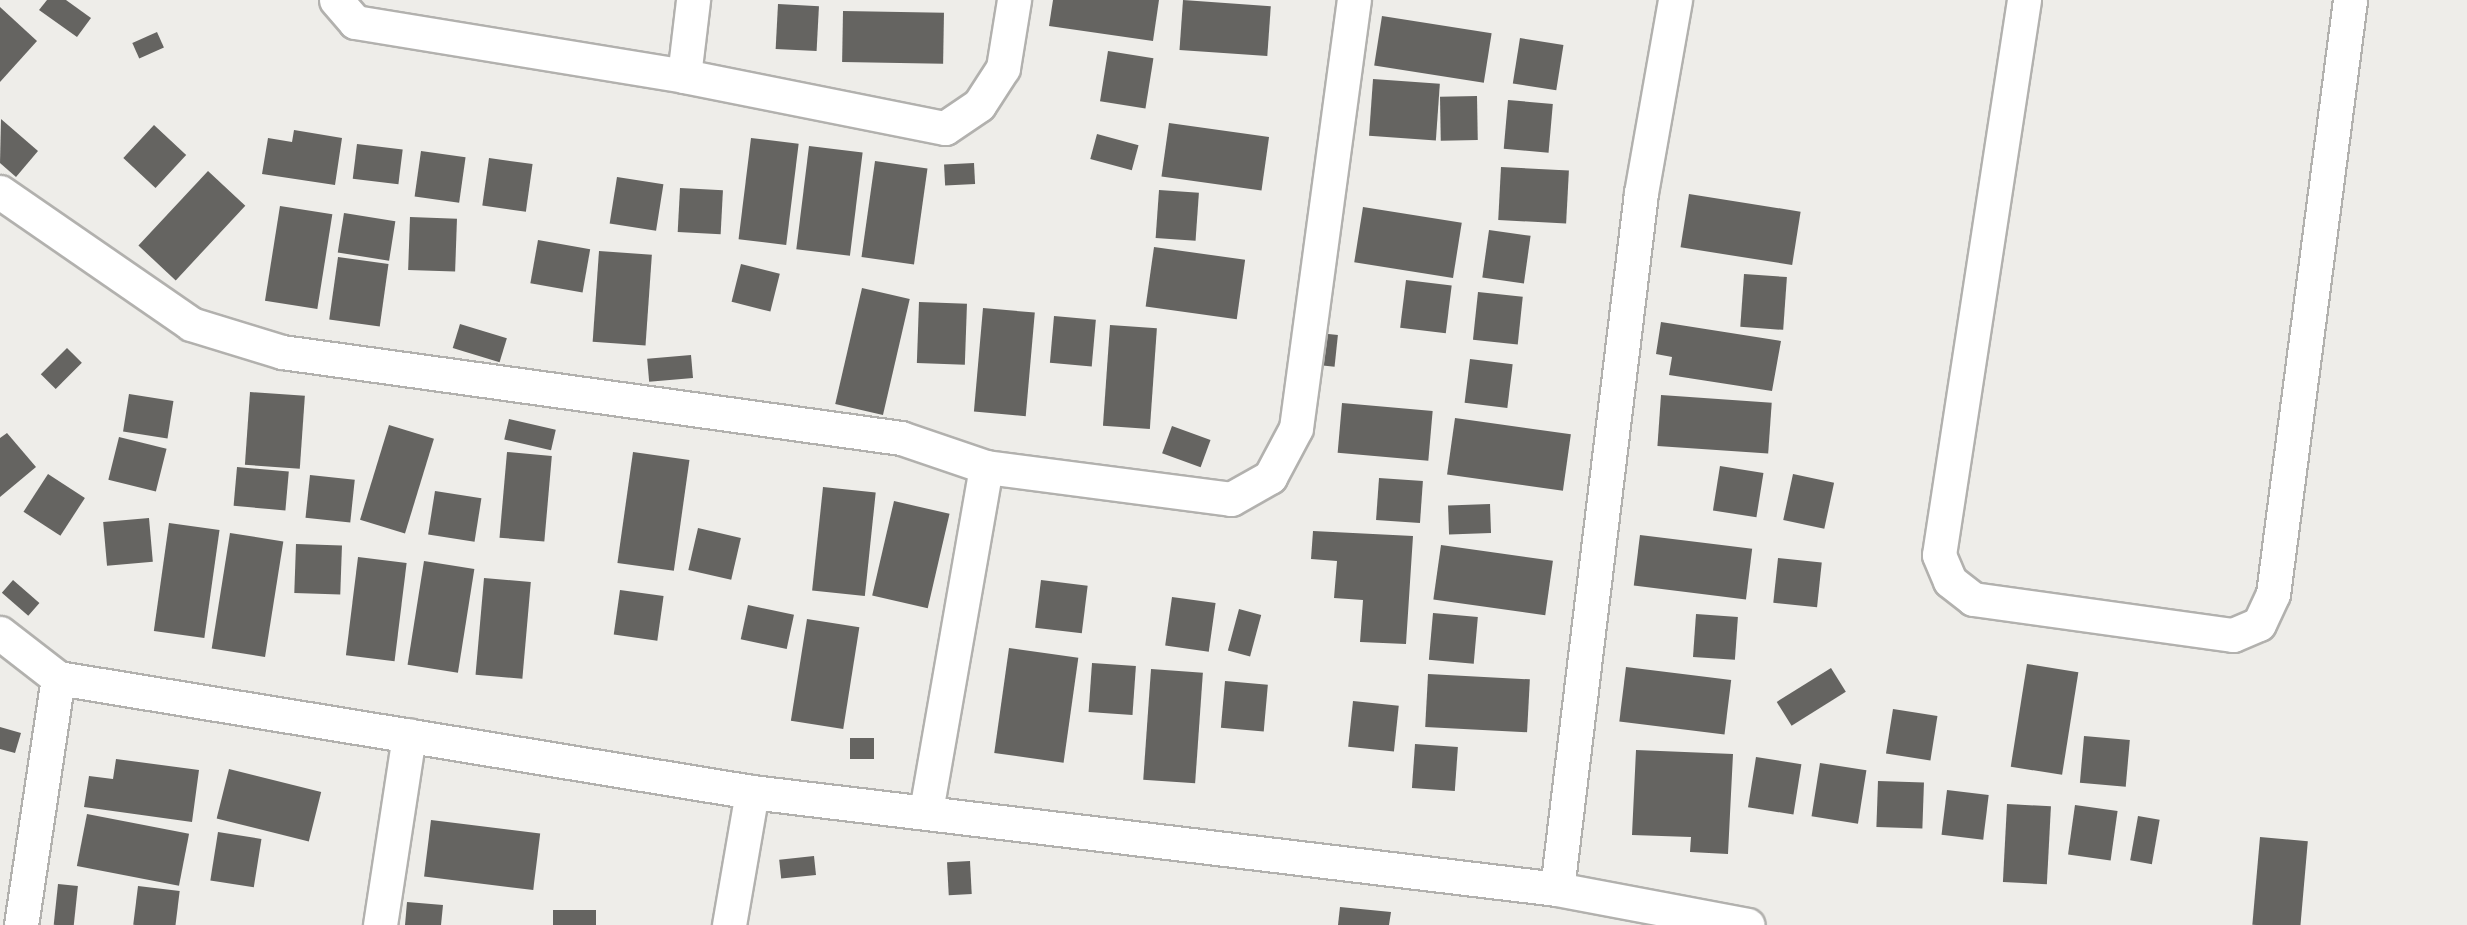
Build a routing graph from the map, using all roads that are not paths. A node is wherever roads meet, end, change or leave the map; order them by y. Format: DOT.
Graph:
graph roads {
  1 [pos="336,0"];
  2 [pos="693,0"];
  3 [pos="1014,0"];
  4 [pos="1354,0"];
  5 [pos="1675,0"];
  6 [pos="2024,0"];
  7 [pos="2350,0"];
  8 [pos="684,76"];
  9 [pos="0,192"];
  10 [pos="986,467"];
  11 [pos="0,633"];
  12 [pos="58,678"];
  13 [pos="409,735"];
  14 [pos="752,792"];
  15 [pos="926,812"];
  16 [pos="1557,889"];
  17 [pos="21,925"];
  18 [pos="380,925"];
  19 [pos="729,925"];
  20 [pos="1748,925"];
  1 -- 8 [label="street"];
  2 -- 8 [label="street"];
  3 -- 8 [label="street"];
  4 -- 10 [label="street"];
  5 -- 16 [label="street"];
  6 -- 7 [label="street"];
  9 -- 10 [label="street"];
  10 -- 15 [label="street"];
  11 -- 12 [label="street"];
  12 -- 13 [label="street"];
  12 -- 17 [label="street"];
  13 -- 14 [label="street"];
  13 -- 18 [label="street"];
  14 -- 15 [label="street"];
  14 -- 19 [label="street"];
  15 -- 16 [label="street"];
  16 -- 20 [label="street"];
}
